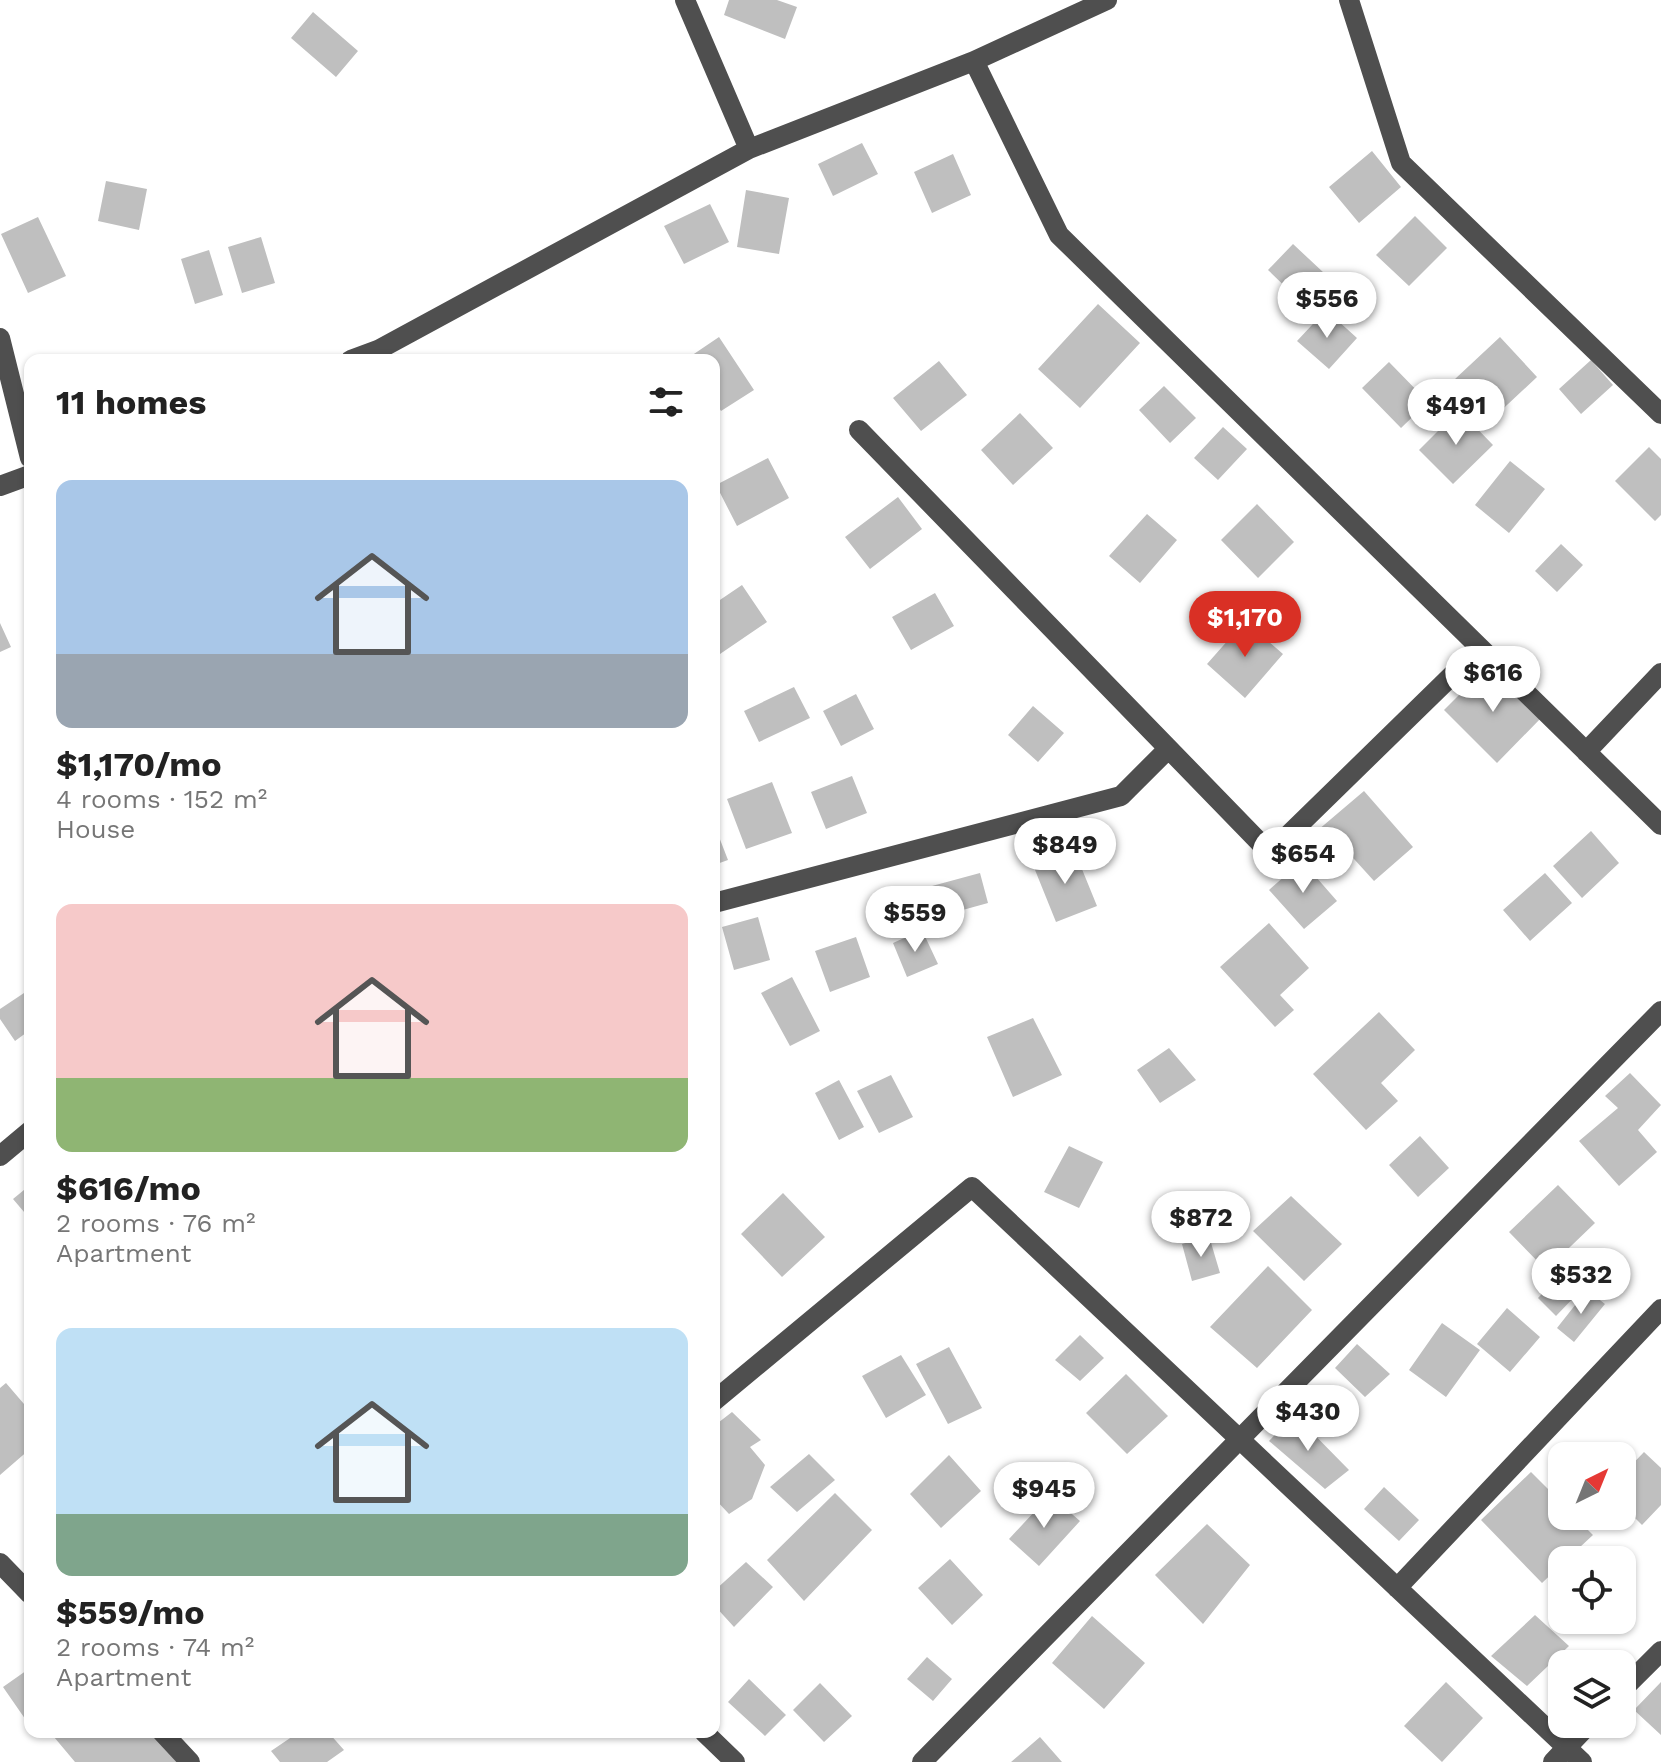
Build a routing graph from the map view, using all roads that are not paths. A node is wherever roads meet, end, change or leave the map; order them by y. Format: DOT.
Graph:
graph roads {
  1 [pos="685,0"];
  2 [pos="1107,0"];
  3 [pos="1349,0"];
  4 [pos="974,61"];
  5 [pos="749,149"];
  6 [pos="0,338"];
  7 [pos="367,354"];
  8 [pos="1661,414"];
  9 [pos="859,430"];
  10 [pos="24,434"];
  11 [pos="24,477"];
  12 [pos="0,486"];
  13 [pos="1480,648"];
  14 [pos="1661,673"];
  15 [pos="1168,749"];
  16 [pos="1586,752"];
  17 [pos="1661,825"];
  18 [pos="720,901"];
  19 [pos="1661,1011"];
  20 [pos="24,1136"];
  21 [pos="0,1156"];
  22 [pos="1661,1309"];
  23 [pos="720,1396"];
  24 [pos="1240,1440"];
  25 [pos="0,1563"];
  26 [pos="24,1588"];
  27 [pos="1397,1588"];
  28 [pos="1661,1651"];
  29 [pos="1636,1676"];
  30 [pos="168,1738"];
  31 [pos="710,1738"];
  32 [pos="1576,1738"];
  33 [pos="1560,1755"];
  34 [pos="190,1762"];
  35 [pos="735,1762"];
  36 [pos="922,1762"];
  37 [pos="1582,1762"];
  1 -- 5 [label="street"];
  2 -- 4 [label="street"];
  3 -- 8 [label="street"];
  4 -- 5 [label="street"];
  4 -- 13 [label="street"];
  5 -- 7 [label="street"];
  6 -- 10 [label="street"];
  9 -- 15 [label="street"];
  11 -- 12 [label="street"];
  13 -- 15 [label="street"];
  13 -- 16 [label="street"];
  14 -- 16 [label="street"];
  15 -- 18 [label="street"];
  16 -- 17 [label="street"];
  19 -- 24 [label="street"];
  20 -- 21 [label="street"];
  22 -- 27 [label="street"];
  23 -- 24 [label="street"];
  24 -- 27 [label="street"];
  24 -- 36 [label="street"];
  25 -- 26 [label="street"];
  27 -- 33 [label="street"];
  28 -- 29 [label="street"];
  30 -- 34 [label="street"];
  31 -- 35 [label="street"];
  32 -- 33 [label="street"];
  33 -- 37 [label="street"];
}
